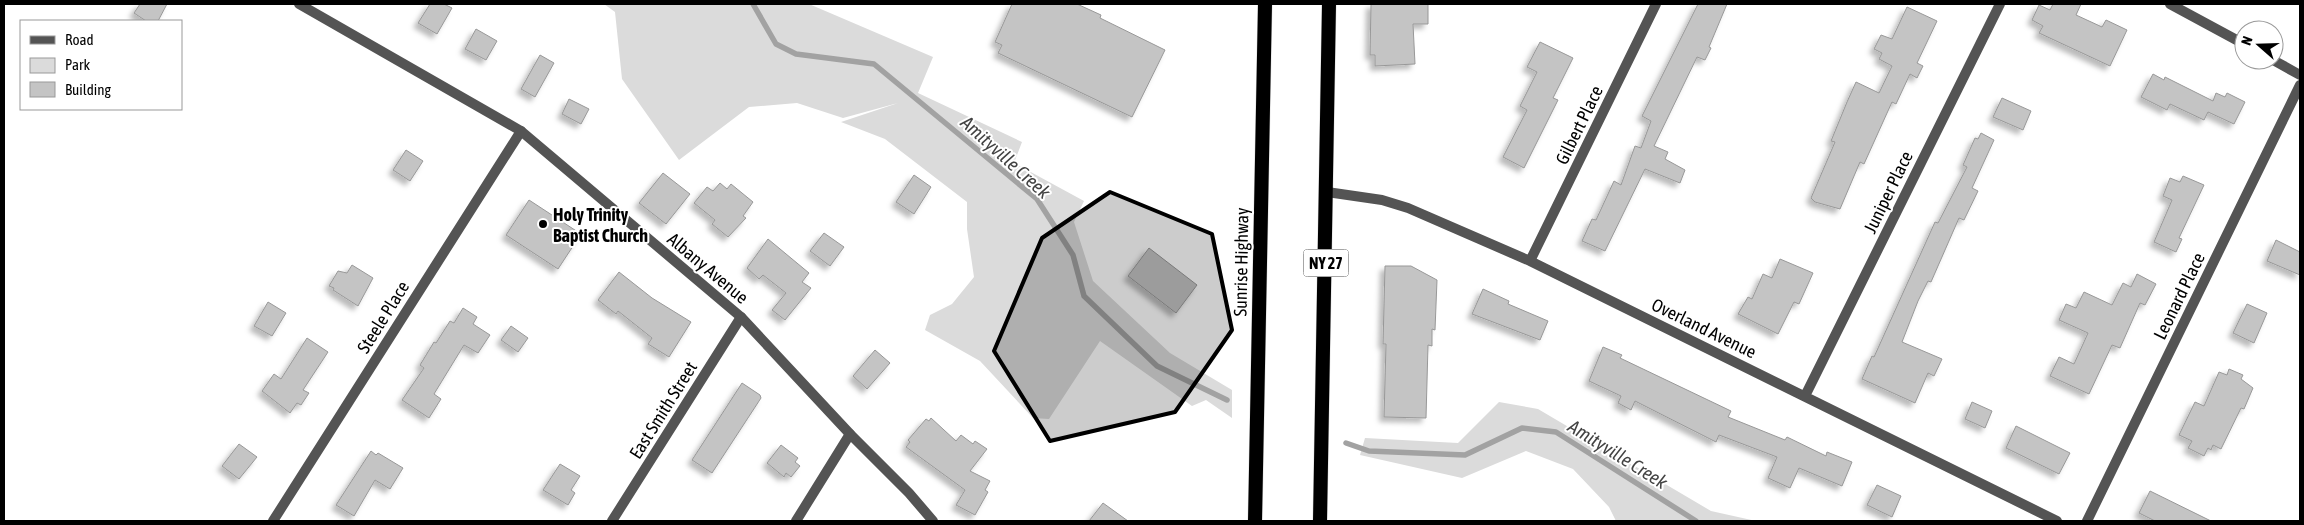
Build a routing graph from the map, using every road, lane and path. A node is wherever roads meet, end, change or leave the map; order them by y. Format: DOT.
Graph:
graph roads {
  1 [pos="299,4"];
  2 [pos="1265,4"];
  3 [pos="1329,4"];
  4 [pos="1656,4"];
  5 [pos="2000,4"];
  6 [pos="2170,4"];
  7 [pos="2234,39"];
  8 [pos="2284,66"];
  9 [pos="2300,75"];
  10 [pos="2300,85"];
  11 [pos="520,131"];
  12 [pos="1327,192"];
  13 [pos="1530,262"];
  14 [pos="741,317"];
  15 [pos="1805,396"];
  16 [pos="850,434"];
  17 [pos="273,521"];
  18 [pos="612,521"];
  19 [pos="796,521"];
  20 [pos="933,521"];
  21 [pos="1256,521"];
  22 [pos="1320,521"];
  23 [pos="2057,521"];
  24 [pos="2086,521"];
  1 -- 11 [label="street, Albany Avenue"];
  2 -- 21 [label="highway, Sunrise Highway"];
  3 -- 12 [label="highway, NY 27"];
  4 -- 13 [label="street, Gilbert Place"];
  5 -- 15 [label="street, Juniper Place"];
  6 -- 7 [label="street"];
  8 -- 9 [label="street"];
  10 -- 24 [label="street, Leonard Place"];
  11 -- 14 [label="street, Albany Avenue"];
  11 -- 17 [label="street, Steele Place"];
  12 -- 13 [label="street, Overland Avenue"];
  12 -- 22 [label="highway, NY 27"];
  13 -- 15 [label="street, Overland Avenue"];
  14 -- 16 [label="street, Albany Avenue"];
  14 -- 18 [label="street, East Smith Street"];
  15 -- 23 [label="street, Overland Avenue"];
  16 -- 19 [label="street"];
  16 -- 20 [label="street, Albany Avenue"];
}
